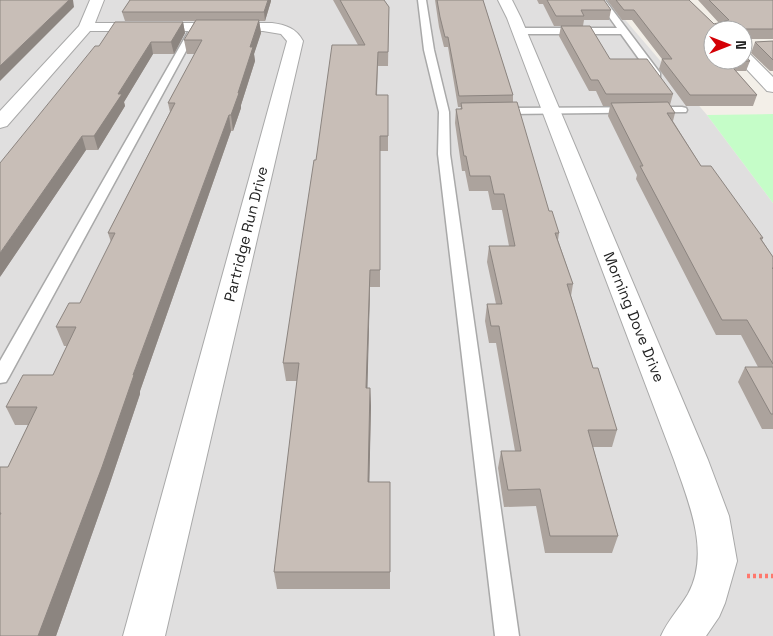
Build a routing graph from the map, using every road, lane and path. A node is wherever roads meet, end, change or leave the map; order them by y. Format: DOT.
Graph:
graph roads {
  1 [pos="97,0"];
  2 [pos="422,0"];
  3 [pos="505,0"];
  4 [pos="601,0"];
  5 [pos="86,27"];
  6 [pos="195,27"];
  7 [pos="520,31"];
  8 [pos="622,31"];
  9 [pos="753,60"];
  10 [pos="664,86"];
  11 [pos="773,87"];
  12 [pos="676,102"];
  13 [pos="552,110"];
  14 [pos="483,111"];
  15 [pos="0,122"];
  16 [pos="0,377"];
  17 [pos="144,636"];
  18 [pos="507,636"];
  19 [pos="682,636"];
  1 -- 5 [label="street"];
  2 -- 18 [label="lane"];
  3 -- 7 [label="street, Morning Dove Drive"];
  4 -- 8 [label="lane"];
  5 -- 6 [label="street, Partridge Run Drive"];
  5 -- 15 [label="street"];
  6 -- 16 [label="lane"];
  6 -- 17 [label="street, Partridge Run Drive"];
  7 -- 8 [label="lane"];
  7 -- 13 [label="street, Morning Dove Drive"];
  8 -- 10 [label="lane"];
  9 -- 11 [label="street"];
  12 -- 13 [label="lane"];
  13 -- 14 [label="lane"];
  13 -- 19 [label="street, Morning Dove Drive"];
}
